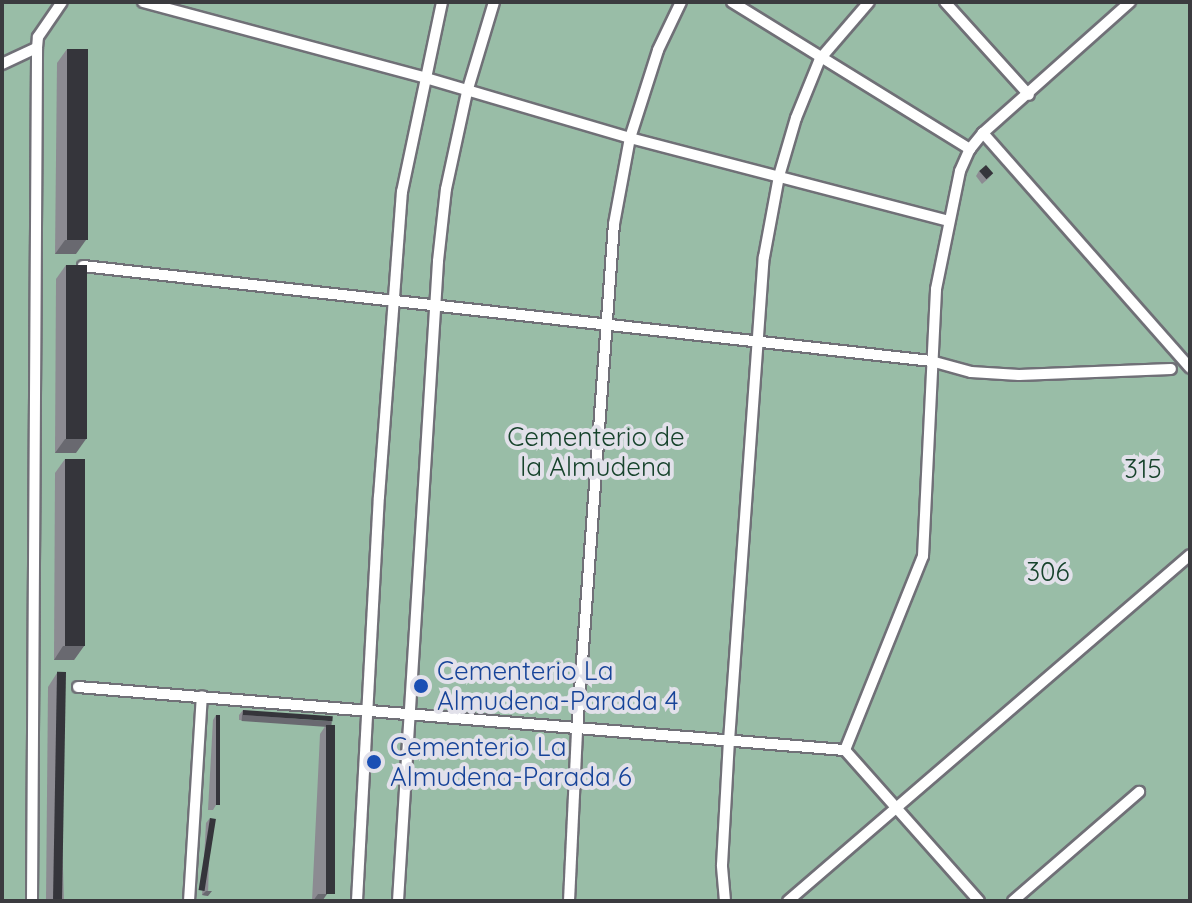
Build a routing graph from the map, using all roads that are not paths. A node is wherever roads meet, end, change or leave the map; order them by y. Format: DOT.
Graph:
graph roads {
  1 [pos="62,2"];
  2 [pos="143,2"];
  3 [pos="442,2"];
  4 [pos="494,2"];
  5 [pos="681,2"];
  6 [pos="732,2"];
  7 [pos="869,2"];
  8 [pos="945,2"];
  9 [pos="1130,2"];
  10 [pos="37,48"];
  11 [pos="820,59"];
  12 [pos="2,64"];
  13 [pos="426,78"];
  14 [pos="467,92"];
  15 [pos="1029,95"];
  16 [pos="983,133"];
  17 [pos="630,138"];
  18 [pos="970,149"];
  19 [pos="779,176"];
  20 [pos="948,221"];
  21 [pos="83,266"];
  22 [pos="392,301"];
  23 [pos="437,307"];
  24 [pos="605,326"];
  25 [pos="756,341"];
  26 [pos="931,361"];
  27 [pos="1190,368"];
  28 [pos="1171,369"];
  29 [pos="1190,555"];
  30 [pos="78,687"];
  31 [pos="202,696"];
  32 [pos="366,710"];
  33 [pos="410,715"];
  34 [pos="577,731"];
  35 [pos="729,741"];
  36 [pos="845,750"];
  37 [pos="1139,792"];
  38 [pos="898,807"];
  39 [pos="32,901"];
  40 [pos="189,901"];
  41 [pos="357,901"];
  42 [pos="398,901"];
  43 [pos="569,901"];
  44 [pos="725,901"];
  45 [pos="788,901"];
  46 [pos="979,901"];
  47 [pos="1013,901"];
  1 -- 10 [label="lane"];
  2 -- 13 [label="lane"];
  3 -- 13 [label="lane"];
  4 -- 14 [label="lane"];
  5 -- 17 [label="lane"];
  6 -- 11 [label="lane"];
  7 -- 11 [label="lane"];
  8 -- 15 [label="lane"];
  9 -- 15 [label="lane"];
  10 -- 12 [label="lane"];
  10 -- 39 [label="lane"];
  11 -- 18 [label="lane"];
  11 -- 19 [label="lane"];
  13 -- 14 [label="lane"];
  13 -- 22 [label="lane"];
  14 -- 17 [label="lane"];
  14 -- 23 [label="lane"];
  15 -- 16 [label="lane"];
  16 -- 18 [label="lane"];
  16 -- 27 [label="lane"];
  17 -- 19 [label="lane"];
  17 -- 24 [label="lane"];
  18 -- 20 [label="lane"];
  19 -- 20 [label="lane"];
  19 -- 25 [label="lane"];
  20 -- 26 [label="lane"];
  21 -- 22 [label="lane"];
  22 -- 23 [label="lane"];
  22 -- 32 [label="lane"];
  23 -- 24 [label="lane"];
  23 -- 33 [label="lane"];
  24 -- 25 [label="lane"];
  24 -- 34 [label="lane"];
  25 -- 26 [label="lane"];
  25 -- 35 [label="lane"];
  26 -- 28 [label="lane"];
  26 -- 36 [label="lane"];
  29 -- 38 [label="lane"];
  30 -- 31 [label="lane"];
  31 -- 32 [label="lane"];
  31 -- 40 [label="lane"];
  32 -- 33 [label="lane"];
  32 -- 41 [label="lane"];
  33 -- 34 [label="lane"];
  33 -- 42 [label="lane"];
  34 -- 35 [label="lane"];
  34 -- 43 [label="lane"];
  35 -- 36 [label="lane"];
  35 -- 44 [label="lane"];
  36 -- 38 [label="lane"];
  37 -- 47 [label="lane"];
  38 -- 45 [label="lane"];
  38 -- 46 [label="lane"];
}
